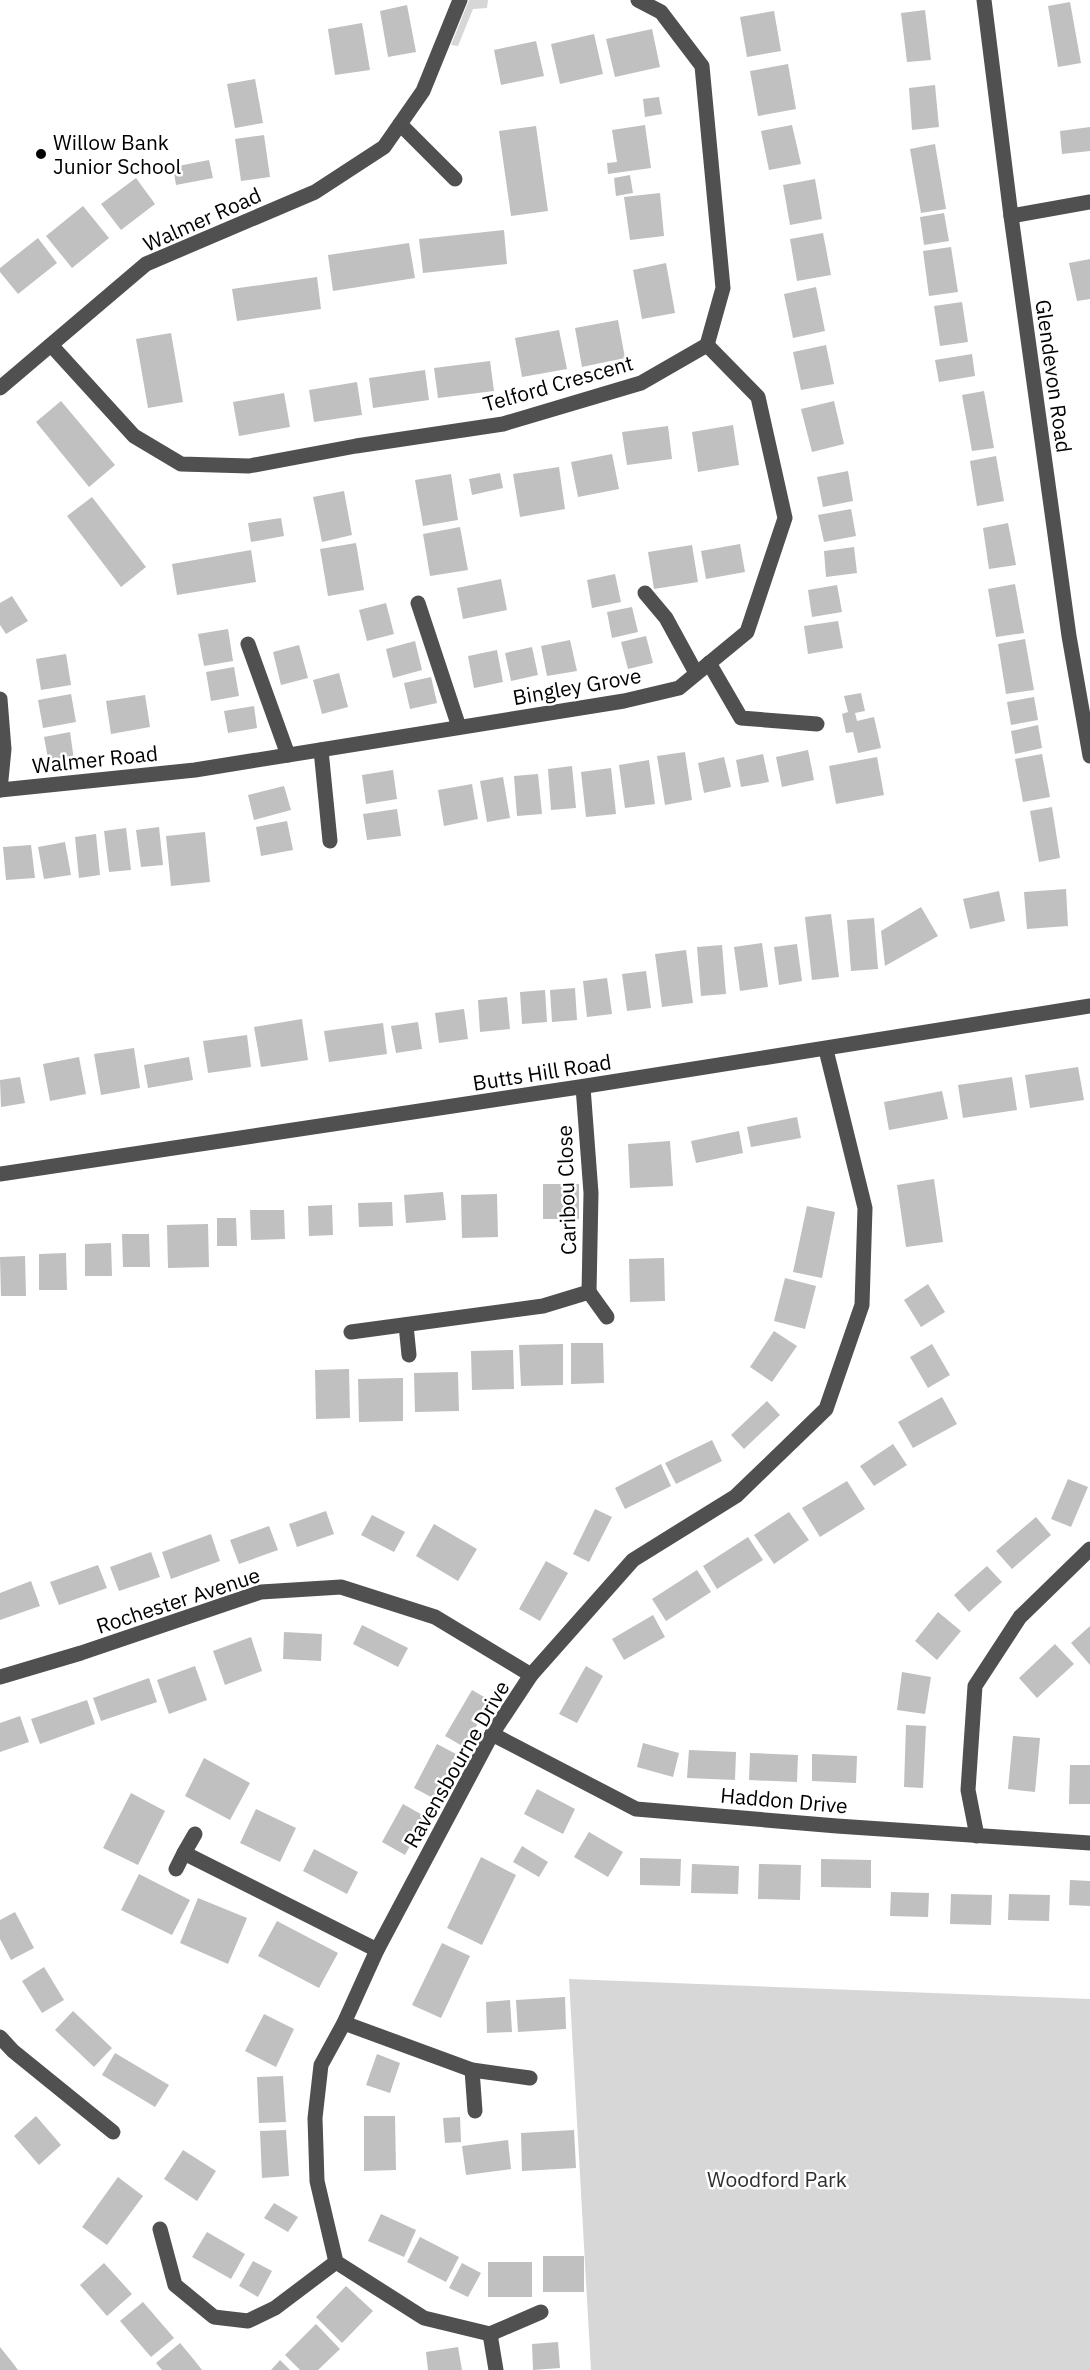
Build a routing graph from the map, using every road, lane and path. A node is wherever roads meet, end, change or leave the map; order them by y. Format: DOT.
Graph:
graph roads {
  1 [pos="459,0"];
  2 [pos="638,0"];
  3 [pos="984,0"];
  4 [pos="400,124"];
  5 [pos="455,179"];
  6 [pos="1090,202"];
  7 [pos="1011,216"];
  8 [pos="51,345"];
  9 [pos="707,345"];
  10 [pos="0,388"];
  11 [pos="645,593"];
  12 [pos="418,603"];
  13 [pos="248,644"];
  14 [pos="709,663"];
  15 [pos="696,674"];
  16 [pos="1084,686"];
  17 [pos="0,699"];
  18 [pos="817,724"];
  19 [pos="459,727"];
  20 [pos="321,750"];
  21 [pos="288,755"];
  22 [pos="1090,756"];
  23 [pos="195,770"];
  24 [pos="0,790"];
  25 [pos="330,841"];
  26 [pos="1090,1006"];
  27 [pos="826,1050"];
  28 [pos="583,1087"];
  29 [pos="0,1174"];
  30 [pos="589,1292"];
  31 [pos="607,1317"];
  32 [pos="406,1325"];
  33 [pos="351,1332"];
  34 [pos="409,1355"];
  35 [pos="1090,1549"];
  36 [pos="531,1675"];
  37 [pos="0,1677"];
  38 [pos="492,1734"];
  39 [pos="195,1834"];
  40 [pos="976,1836"];
  41 [pos="1090,1843"];
  42 [pos="184,1853"];
  43 [pos="176,1869"];
  44 [pos="377,1950"];
  45 [pos="344,2023"];
  46 [pos="0,2037"];
  47 [pos="472,2070"];
  48 [pos="530,2079"];
  49 [pos="475,2110"];
  50 [pos="113,2132"];
  51 [pos="160,2229"];
  52 [pos="336,2262"];
  53 [pos="541,2312"];
  54 [pos="490,2334"];
  55 [pos="496,2370"];
  1 -- 4 [label="street, Walmer Road"];
  2 -- 9 [label="street"];
  3 -- 7 [label="street, Glendevon Road"];
  4 -- 5 [label="street"];
  4 -- 8 [label="street, Walmer Road"];
  6 -- 7 [label="street"];
  7 -- 16 [label="street, Glendevon Road"];
  8 -- 9 [label="street, Telford Crescent"];
  8 -- 10 [label="street, Walmer Road"];
  9 -- 14 [label="street, Bingley Grove"];
  11 -- 15 [label="street"];
  12 -- 19 [label="street"];
  13 -- 21 [label="street"];
  14 -- 15 [label="street, Bingley Grove"];
  14 -- 18 [label="street"];
  15 -- 19 [label="street, Bingley Grove"];
  16 -- 22 [label="street, Glendevon Road"];
  17 -- 24 [label="street, Walmer Road"];
  19 -- 20 [label="street, Bingley Grove"];
  20 -- 21 [label="street, Bingley Grove"];
  20 -- 25 [label="street"];
  21 -- 23 [label="street, Bingley Grove"];
  23 -- 24 [label="street, Walmer Road"];
  26 -- 27 [label="street, Butts Hill Road"];
  27 -- 28 [label="street, Butts Hill Road"];
  27 -- 36 [label="street, Ravensbourne Drive"];
  28 -- 29 [label="street, Butts Hill Road"];
  28 -- 30 [label="street, Caribou Close"];
  30 -- 31 [label="street"];
  30 -- 32 [label="street"];
  32 -- 33 [label="street"];
  32 -- 34 [label="street"];
  35 -- 40 [label="street"];
  36 -- 37 [label="street, Rochester Avenue"];
  36 -- 38 [label="street, Ravensbourne Drive"];
  38 -- 40 [label="street, Haddon Drive"];
  38 -- 44 [label="street, Ravensbourne Drive"];
  39 -- 42 [label="street"];
  40 -- 41 [label="street, Haddon Drive"];
  42 -- 43 [label="street"];
  42 -- 44 [label="street"];
  44 -- 45 [label="street, Ravensbourne Drive"];
  45 -- 47 [label="street"];
  45 -- 52 [label="street, Ravensbourne Drive"];
  46 -- 50 [label="street"];
  47 -- 48 [label="street"];
  47 -- 49 [label="street"];
  51 -- 52 [label="street"];
  52 -- 54 [label="street"];
  53 -- 54 [label="street"];
  54 -- 55 [label="street"];
}
